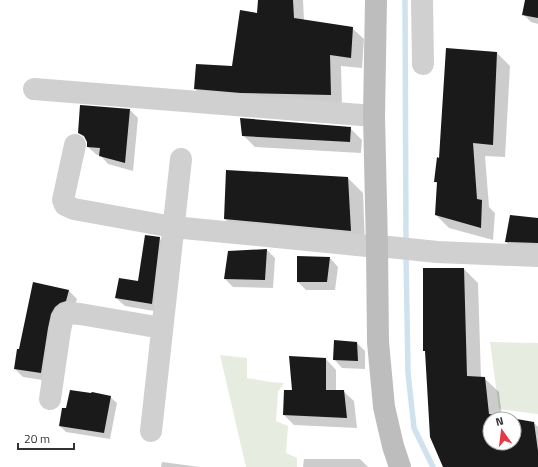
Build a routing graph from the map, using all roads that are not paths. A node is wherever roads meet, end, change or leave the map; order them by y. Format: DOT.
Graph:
graph roads {
  1 [pos="376,0"];
  2 [pos="422,0"];
  3 [pos="423,64"];
  4 [pos="34,89"];
  5 [pos="374,116"];
  6 [pos="75,145"];
  7 [pos="181,159"];
  8 [pos="173,227"];
  9 [pos="383,247"];
  10 [pos="538,256"];
  11 [pos="162,328"];
  12 [pos="50,399"];
  13 [pos="151,431"];
  14 [pos="400,467"];
  1 -- 5 [label="main road"];
  2 -- 3 [label="street"];
  4 -- 5 [label="street"];
  5 -- 9 [label="main road"];
  6 -- 8 [label="street"];
  7 -- 8 [label="street"];
  8 -- 9 [label="street"];
  8 -- 11 [label="street"];
  9 -- 10 [label="street"];
  9 -- 14 [label="main road"];
  11 -- 12 [label="street"];
  11 -- 13 [label="street"];
}
